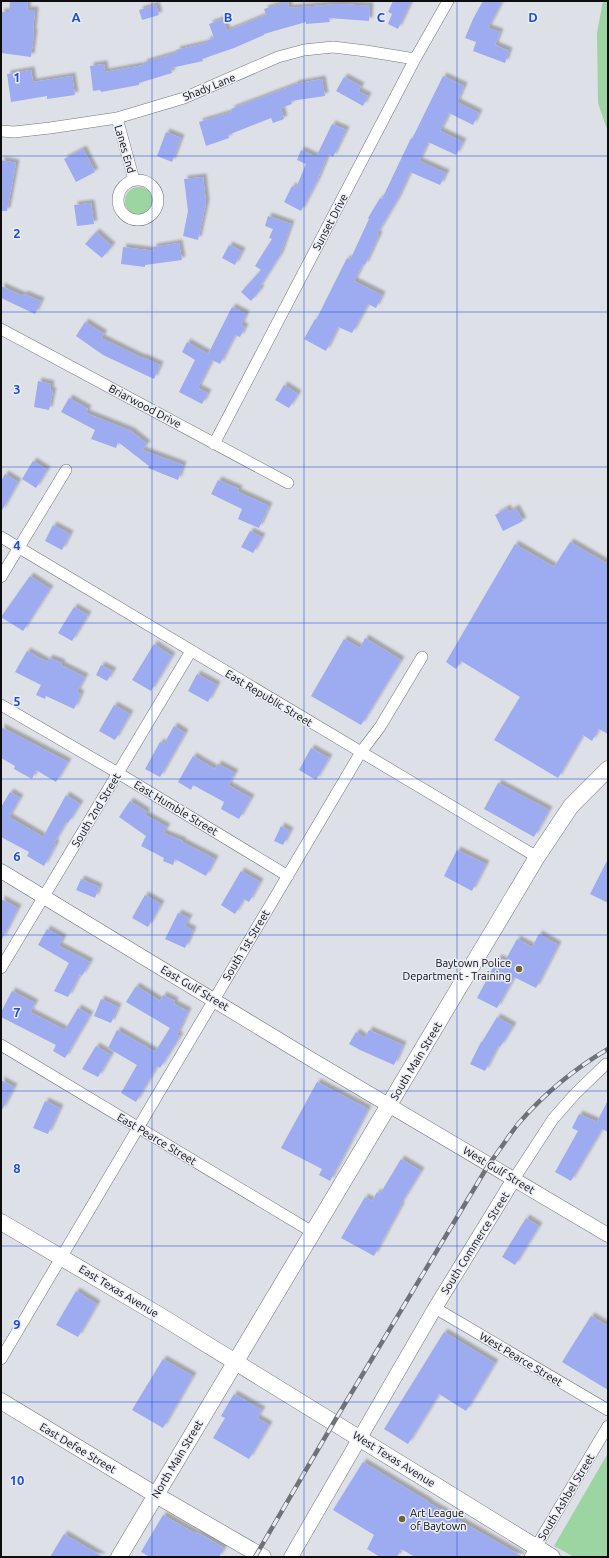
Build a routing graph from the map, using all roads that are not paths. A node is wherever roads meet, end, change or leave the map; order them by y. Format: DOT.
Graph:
graph roads {
  1 [pos="448,1"];
  2 [pos="415,59"];
  3 [pos="117,118"];
  4 [pos="1,131"];
  5 [pos="134,180"];
  6 [pos="1,329"];
  7 [pos="214,444"];
  8 [pos="66,470"];
  9 [pos="288,483"];
  10 [pos="1,537"];
  11 [pos="19,548"];
  12 [pos="1,577"];
  13 [pos="191,651"];
  14 [pos="422,657"];
  15 [pos="1,705"];
  16 [pos="361,752"];
  17 [pos="608,769"];
  18 [pos="118,773"];
  19 [pos="537,857"];
  20 [pos="1,871"];
  21 [pos="288,876"];
  22 [pos="44,897"];
  23 [pos="1,968"];
  24 [pos="214,1000"];
  25 [pos="1,1045"];
  26 [pos="608,1065"];
  27 [pos="389,1105"];
  28 [pos="139,1128"];
  29 [pos="514,1179"];
  30 [pos="1,1222"];
  31 [pos="314,1233"];
  32 [pos="608,1235"];
  33 [pos="61,1257"];
  34 [pos="435,1308"];
  35 [pos="1,1358"];
  36 [pos="236,1362"];
  37 [pos="1,1401"];
  38 [pos="608,1410"];
  39 [pos="608,1426"];
  40 [pos="359,1437"];
  41 [pos="156,1495"];
  42 [pos="533,1552"];
  43 [pos="119,1557"];
  44 [pos="263,1557"];
  45 [pos="291,1557"];
  46 [pos="552,1557"];
  1 -- 2 [label="street, Sunset Drive"];
  2 -- 3 [label="street, Shady Lane"];
  2 -- 7 [label="street, Sunset Drive"];
  3 -- 4 [label="street, Shady Lane"];
  3 -- 5 [label="street, Lanes End"];
  6 -- 7 [label="street, Briarwood Drive"];
  7 -- 9 [label="street, Briarwood Drive"];
  8 -- 11 [label="street"];
  10 -- 11 [label="street, East Republic Street"];
  11 -- 12 [label="street"];
  11 -- 13 [label="street, East Republic Street"];
  13 -- 16 [label="street, East Republic Street"];
  13 -- 18 [label="street, South 2nd Street"];
  14 -- 16 [label="street, South 1st Street"];
  15 -- 18 [label="street, East Humble Street"];
  16 -- 19 [label="street, East Republic Street"];
  16 -- 21 [label="street, South 1st Street"];
  17 -- 19 [label="main road, South Main Street"];
  18 -- 21 [label="street, East Humble Street"];
  18 -- 22 [label="street, South 2nd Street"];
  19 -- 27 [label="main road, South Main Street"];
  20 -- 22 [label="street, East Gulf Street"];
  21 -- 24 [label="street, South 1st Street"];
  22 -- 23 [label="street, South 2nd Street"];
  22 -- 24 [label="street, East Gulf Street"];
  24 -- 27 [label="street, East Gulf Street"];
  24 -- 28 [label="street, South 1st Street"];
  25 -- 28 [label="street, East Pearce Street"];
  26 -- 29 [label="street, South Commerce Street"];
  27 -- 29 [label="street, West Gulf Street"];
  27 -- 31 [label="main road, South Main Street"];
  28 -- 31 [label="street, East Pearce Street"];
  28 -- 33 [label="street, South 1st Street"];
  29 -- 32 [label="street, West Gulf Street"];
  29 -- 34 [label="street, South Commerce Street"];
  30 -- 33 [label="main road, East Texas Avenue"];
  31 -- 36 [label="main road, South Main Street"];
  33 -- 35 [label="street, South 1st Street"];
  33 -- 36 [label="main road, East Texas Avenue"];
  34 -- 38 [label="street, West Pearce Street"];
  34 -- 40 [label="street, South Commerce Street"];
  36 -- 40 [label="main road, West Texas Avenue"];
  36 -- 41 [label="main road, North Main Street"];
  37 -- 41 [label="main road, East Defee Street"];
  39 -- 42 [label="street, South Ashbel Street"];
  40 -- 42 [label="main road, West Texas Avenue"];
  40 -- 45 [label="street, South Commerce Street"];
  41 -- 43 [label="main road, North Main Street"];
  41 -- 44 [label="main road, East Defee Street"];
  42 -- 46 [label="main road, West Texas Avenue"];
}
